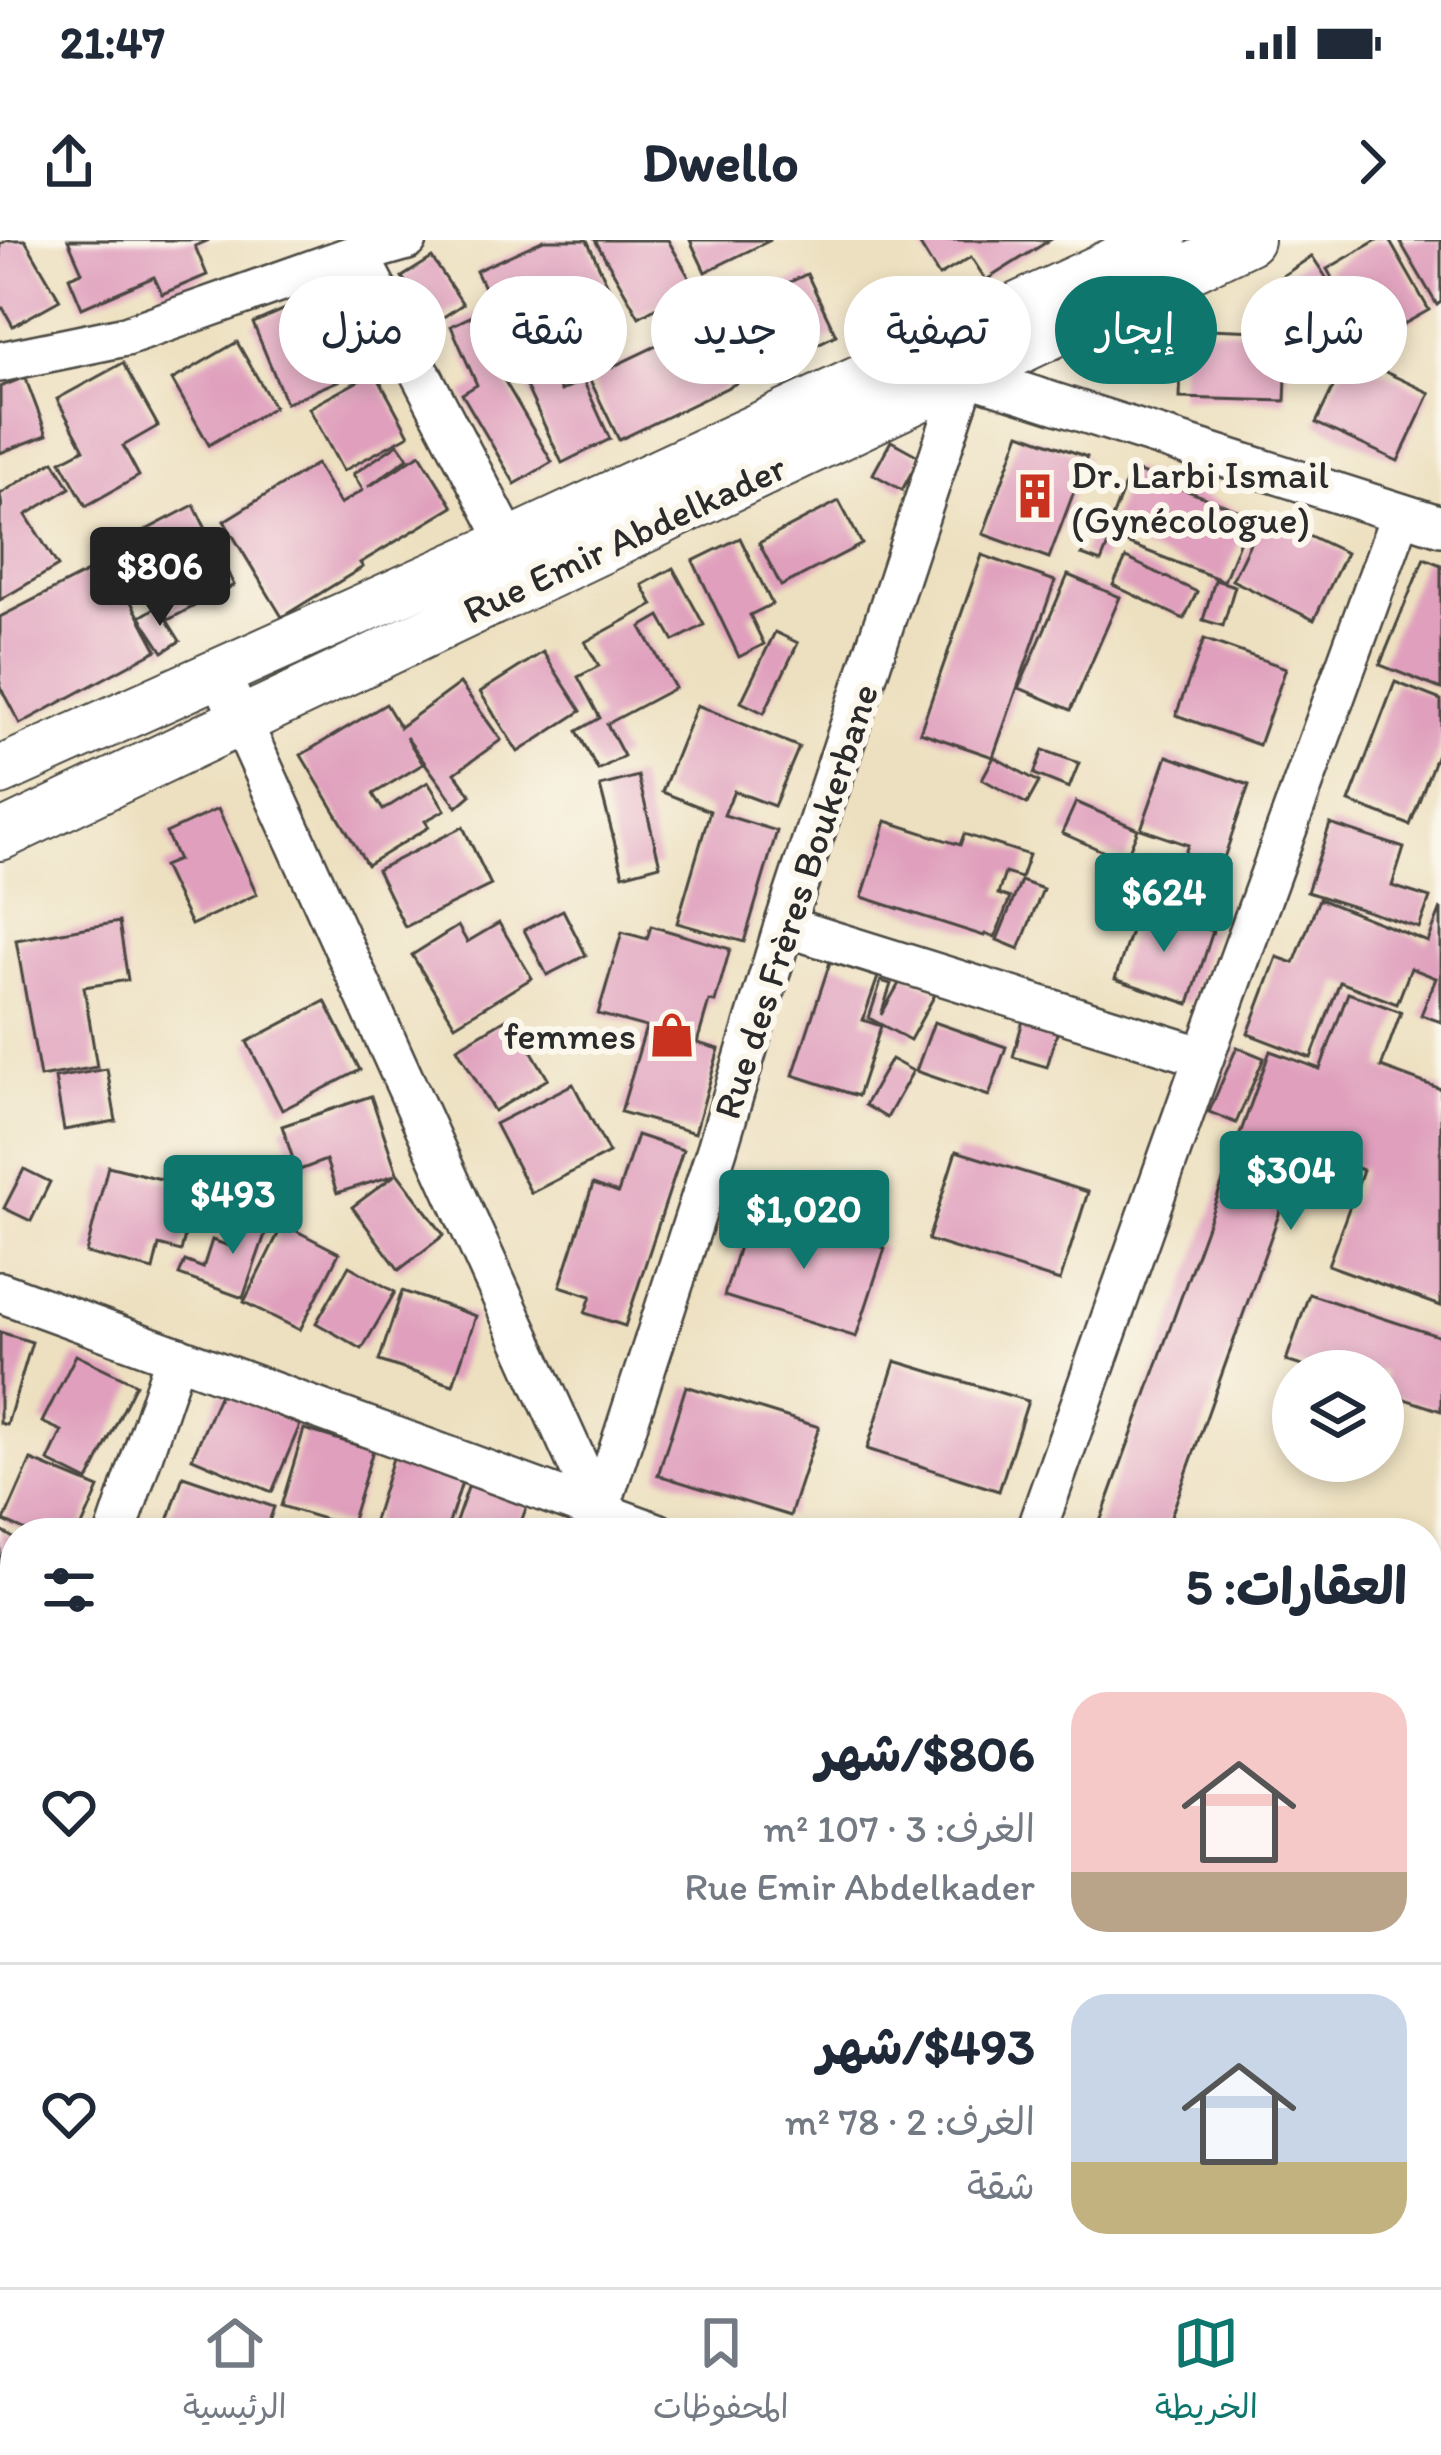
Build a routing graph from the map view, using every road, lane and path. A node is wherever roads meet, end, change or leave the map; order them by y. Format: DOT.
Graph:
graph roads {
  1 [pos="407,240"];
  2 [pos="1162,240"];
  3 [pos="1249,240"];
  4 [pos="358,254"];
  5 [pos="1031,315"];
  6 [pos="1031,328"];
  7 [pos="0,362"];
  8 [pos="1031,383"];
  9 [pos="893,384"];
  10 [pos="905,384"];
  11 [pos="950,384"];
  12 [pos="1401,514"];
  13 [pos="1441,526"];
  14 [pos="508,543"];
  15 [pos="220,672"];
  16 [pos="240,721"];
  17 [pos="4,760"];
  18 [pos="16,829"];
  19 [pos="784,926"];
  20 [pos="1204,1057"];
  21 [pos="0,1292"];
  22 [pos="176,1356"];
  23 [pos="121,1518"];
  24 [pos="585,1518"];
  25 [pos="593,1518"];
  26 [pos="596,1518"];
  27 [pos="1040,1518"];
  1 -- 4 [label="street"];
  2 -- 5 [label="street, Rue Emir Abdelkader"];
  3 -- 6 [label="street, Rue Emir Abdelkader"];
  4 -- 7 [label="street"];
  4 -- 14 [label="street"];
  8 -- 12 [label="street"];
  9 -- 14 [label="street, Rue Emir Abdelkader"];
  10 -- 16 [label="street, Rue Emir Abdelkader"];
  11 -- 19 [label="street, Rue des Frères Boukerbane"];
  12 -- 13 [label="street"];
  12 -- 20 [label="street"];
  14 -- 15 [label="street, Rue Emir Abdelkader"];
  15 -- 16 [label="street"];
  15 -- 17 [label="street, Rue Emir Abdelkader"];
  16 -- 18 [label="street, Rue Emir Abdelkader"];
  16 -- 25 [label="street"];
  17 -- 18 [label="street"];
  19 -- 20 [label="street"];
  19 -- 26 [label="street, Rue des Frères Boukerbane"];
  20 -- 27 [label="street"];
  21 -- 22 [label="street"];
  22 -- 23 [label="street"];
  22 -- 24 [label="street"];
}
